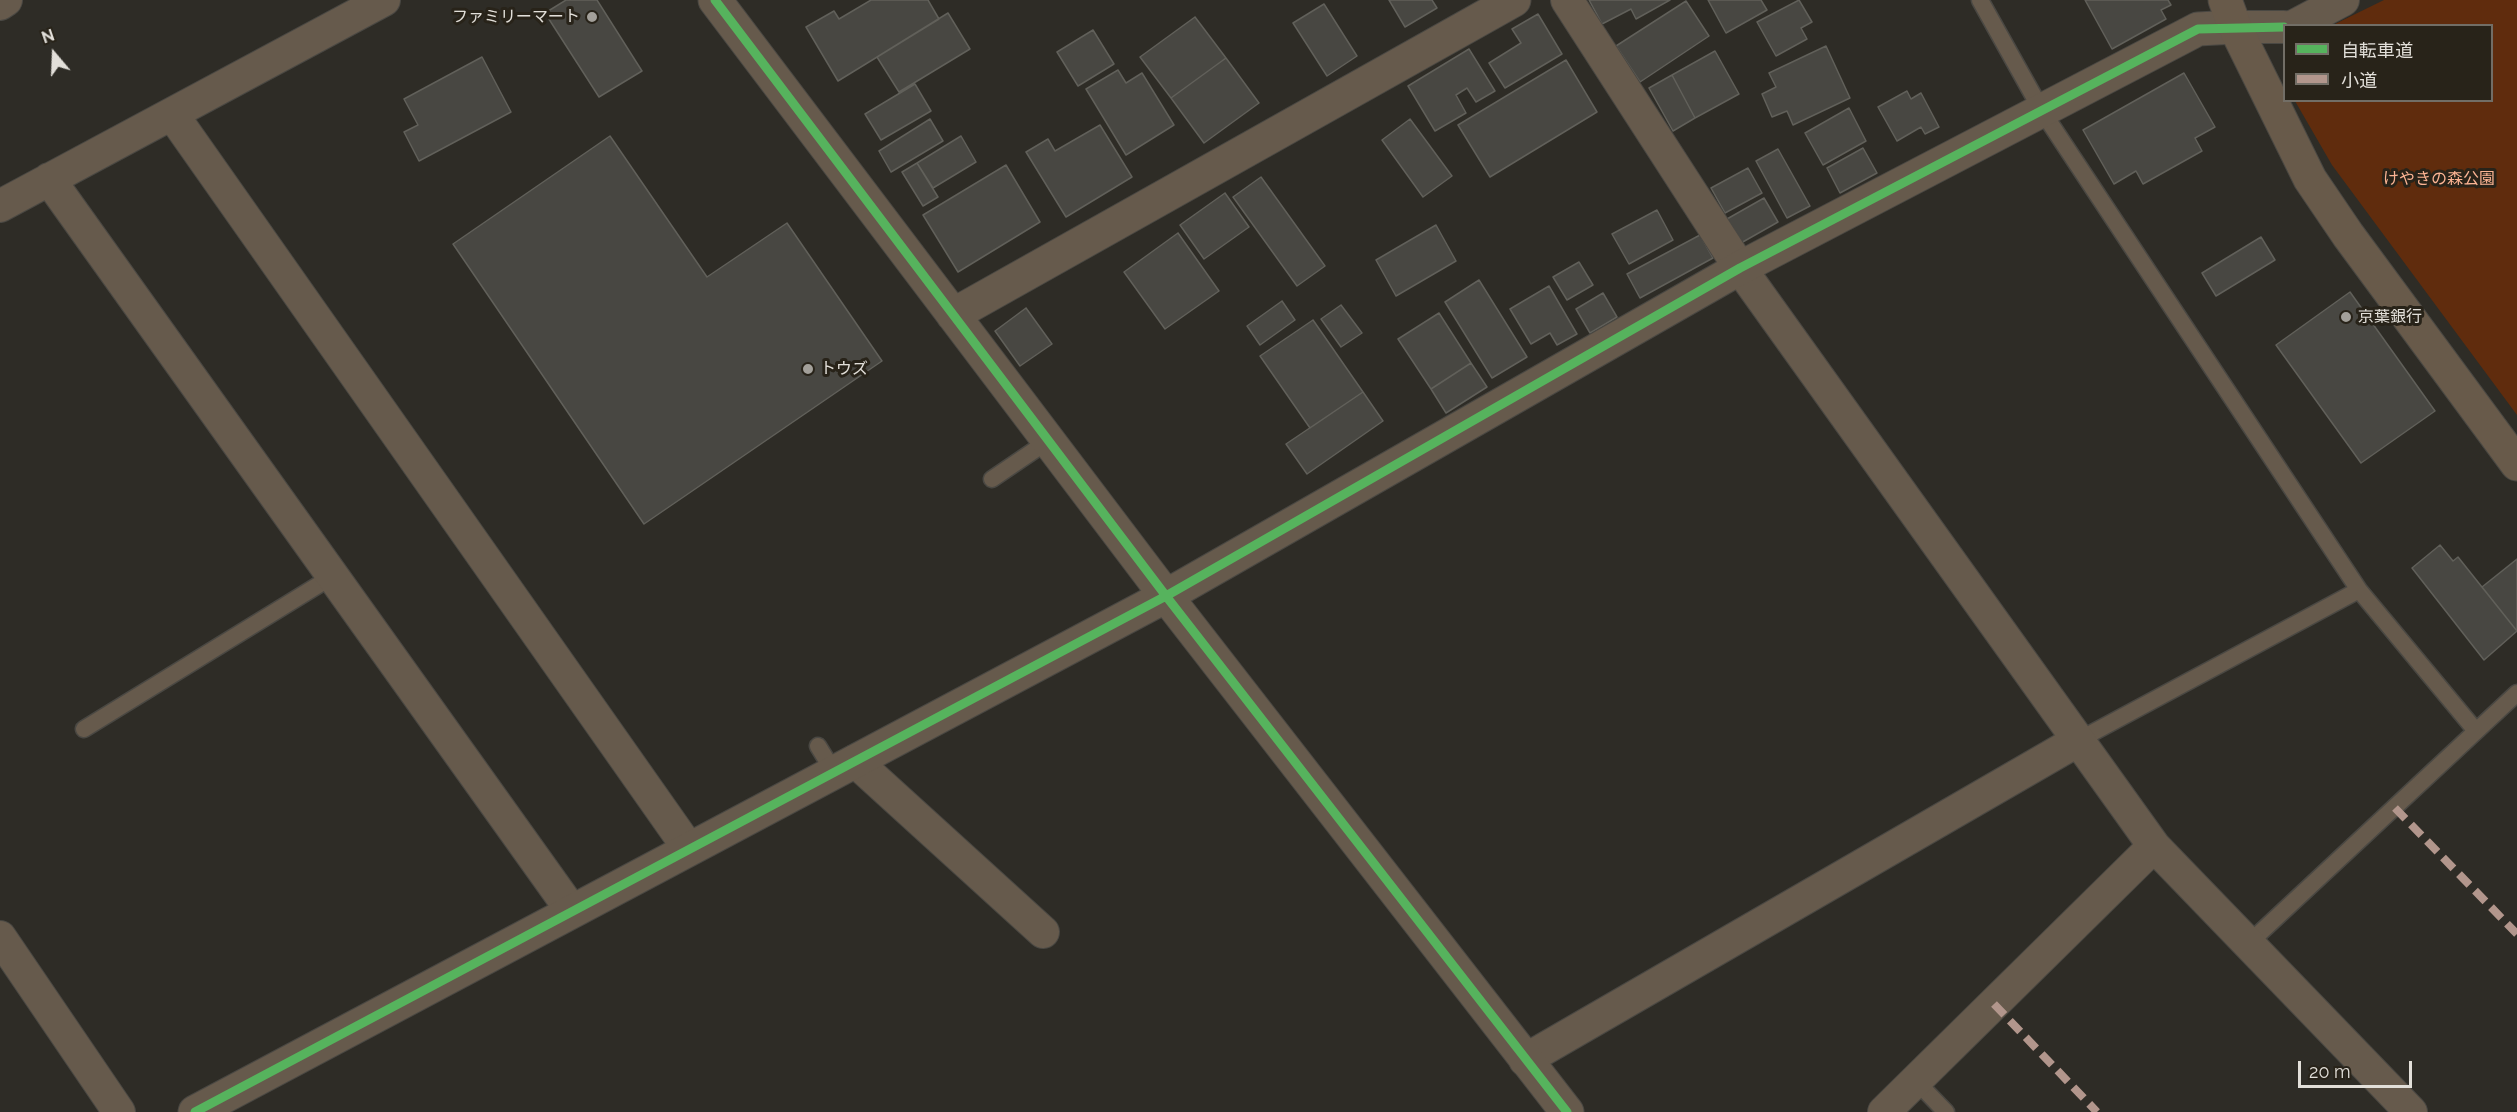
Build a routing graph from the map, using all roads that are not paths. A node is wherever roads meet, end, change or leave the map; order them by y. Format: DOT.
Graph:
graph roads {
  1 [pos="6,0"];
  2 [pos="384,0"];
  3 [pos="715,0"];
  4 [pos="1514,0"];
  5 [pos="1567,0"];
  6 [pos="1980,0"];
  7 [pos="2343,0"];
  8 [pos="0,4"];
  9 [pos="2230,14"];
  10 [pos="2298,24"];
  11 [pos="2283,27"];
  12 [pos="2042,111"];
  13 [pos="172,114"];
  14 [pos="49,179"];
  15 [pos="0,206"];
  16 [pos="1740,268"];
  17 [pos="953,315"];
  18 [pos="1048,441"];
  19 [pos="2517,464"];
  20 [pos="992,480"];
  21 [pos="333,576"];
  22 [pos="2359,590"];
  23 [pos="1166,596"];
  24 [pos="2517,693"];
  25 [pos="84,729"];
  26 [pos="2476,731"];
  27 [pos="2077,741"];
  28 [pos="836,760"];
  29 [pos="2154,846"];
  30 [pos="689,849"];
  31 [pos="572,911"];
  32 [pos="1043,933"];
  33 [pos="0,937"];
  34 [pos="2248,944"];
  35 [pos="1525,1060"];
  36 [pos="1916,1081"];
  37 [pos="119,1112"];
  38 [pos="195,1112"];
  39 [pos="1567,1112"];
  40 [pos="1884,1112"];
  41 [pos="1946,1112"];
  42 [pos="2411,1112"];
  1 -- 8 [label="street"];
  2 -- 13 [label="street"];
  3 -- 17 [label="street"];
  4 -- 17 [label="street"];
  5 -- 16 [label="street"];
  6 -- 12 [label="lane"];
  7 -- 10 [label="street"];
  9 -- 11 [label="street"];
  9 -- 12 [label="street"];
  9 -- 19 [label="main road"];
  12 -- 16 [label="street"];
  12 -- 22 [label="lane"];
  13 -- 14 [label="street"];
  13 -- 30 [label="street"];
  14 -- 15 [label="street"];
  14 -- 21 [label="street"];
  16 -- 23 [label="street"];
  16 -- 27 [label="street"];
  17 -- 18 [label="street"];
  18 -- 20 [label="lane"];
  18 -- 23 [label="street"];
  21 -- 25 [label="lane"];
  21 -- 31 [label="street"];
  22 -- 26 [label="lane"];
  22 -- 27 [label="lane"];
  23 -- 28 [label="street"];
  23 -- 35 [label="street"];
  24 -- 26 [label="lane"];
  26 -- 34 [label="lane"];
  27 -- 29 [label="street"];
  27 -- 35 [label="street"];
  28 -- 30 [label="street"];
  28 -- 32 [label="street"];
  29 -- 34 [label="street"];
  29 -- 36 [label="street"];
  30 -- 31 [label="street"];
  31 -- 38 [label="street"];
  33 -- 37 [label="street"];
  34 -- 42 [label="street"];
  35 -- 39 [label="street"];
  36 -- 40 [label="street"];
  36 -- 41 [label="lane"];
}
